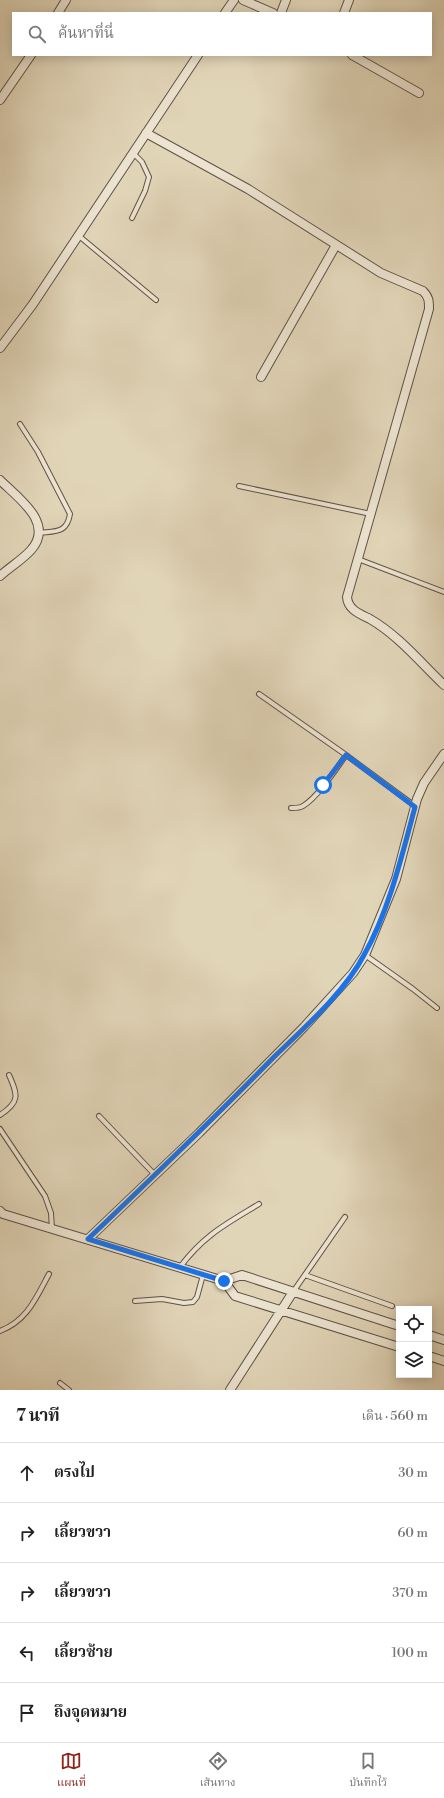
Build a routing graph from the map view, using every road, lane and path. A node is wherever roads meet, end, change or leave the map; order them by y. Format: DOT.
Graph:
graph roads {
  1 [pos="66,0"];
  2 [pos="234,0"];
  3 [pos="243,0"];
  4 [pos="286,0"];
  5 [pos="349,0"];
  6 [pos="59,12"];
  7 [pos="227,12"];
  8 [pos="271,12"];
  9 [pos="281,12"];
  10 [pos="344,12"];
  11 [pos="30,56"];
  12 [pos="197,56"];
  13 [pos="354,56"];
  14 [pos="419,92"];
  15 [pos="0,100"];
  16 [pos="146,133"];
  17 [pos="133,153"];
  18 [pos="132,218"];
  19 [pos="78,236"];
  20 [pos="336,245"];
  21 [pos="156,300"];
  22 [pos="0,348"];
  23 [pos="261,377"];
  24 [pos="20,424"];
  25 [pos="0,480"];
  26 [pos="239,486"];
  27 [pos="370,514"];
  28 [pos="40,533"];
  29 [pos="358,559"];
  30 [pos="0,576"];
  31 [pos="444,592"];
  32 [pos="444,685"];
  33 [pos="259,694"];
  34 [pos="444,754"];
  35 [pos="346,755"];
  36 [pos="415,807"];
  37 [pos="291,808"];
  38 [pos="364,955"];
  39 [pos="437,1008"];
  40 [pos="9,1075"];
  41 [pos="0,1115"];
  42 [pos="99,1116"];
  43 [pos="0,1129"];
  44 [pos="155,1175"];
  45 [pos="259,1204"];
  46 [pos="1,1213"];
  47 [pos="345,1217"];
  48 [pos="52,1229"];
  49 [pos="88,1239"];
  50 [pos="180,1267"];
  51 [pos="49,1274"];
  52 [pos="203,1275"];
  53 [pos="305,1275"];
  54 [pos="224,1281"];
  55 [pos="293,1292"];
  56 [pos="135,1301"];
  57 [pos="392,1306"];
  58 [pos="281,1311"];
  59 [pos="396,1325"];
  60 [pos="0,1331"];
  61 [pos="432,1336"];
  62 [pos="444,1340"];
  63 [pos="396,1346"];
  64 [pos="432,1357"];
  65 [pos="444,1361"];
  66 [pos="60,1383"];
  67 [pos="69,1390"];
  68 [pos="230,1390"];
  1 -- 6 [label="street"];
  2 -- 7 [label="street"];
  3 -- 8 [label="street"];
  4 -- 9 [label="street"];
  5 -- 10 [label="street"];
  11 -- 15 [label="street"];
  12 -- 16 [label="street"];
  13 -- 14 [label="street"];
  16 -- 17 [label="street"];
  16 -- 20 [label="street"];
  17 -- 18 [label="lane"];
  17 -- 19 [label="street"];
  19 -- 21 [label="lane"];
  19 -- 22 [label="street"];
  20 -- 23 [label="street"];
  20 -- 27 [label="street"];
  24 -- 28 [label="lane"];
  25 -- 28 [label="street"];
  26 -- 27 [label="lane"];
  27 -- 29 [label="street"];
  28 -- 30 [label="street"];
  29 -- 31 [label="lane"];
  29 -- 32 [label="street"];
  33 -- 35 [label="lane"];
  34 -- 36 [label="street"];
  35 -- 36 [label="lane"];
  35 -- 37 [label="lane"];
  36 -- 38 [label="street"];
  38 -- 39 [label="lane"];
  38 -- 44 [label="street"];
  40 -- 41 [label="lane"];
  42 -- 44 [label="lane"];
  43 -- 48 [label="lane"];
  44 -- 49 [label="street"];
  45 -- 50 [label="lane"];
  46 -- 48 [label="street"];
  47 -- 53 [label="lane"];
  48 -- 49 [label="street"];
  49 -- 50 [label="street"];
  50 -- 52 [label="street"];
  51 -- 60 [label="lane"];
  52 -- 54 [label="street"];
  52 -- 56 [label="lane"];
  53 -- 55 [label="lane"];
  53 -- 57 [label="lane"];
  54 -- 55 [label="street"];
  54 -- 58 [label="street"];
  55 -- 58 [label="street"];
  55 -- 59 [label="street"];
  58 -- 63 [label="street"];
  58 -- 68 [label="street"];
  61 -- 62 [label="street"];
  64 -- 65 [label="street"];
  66 -- 67 [label="lane"];
}
